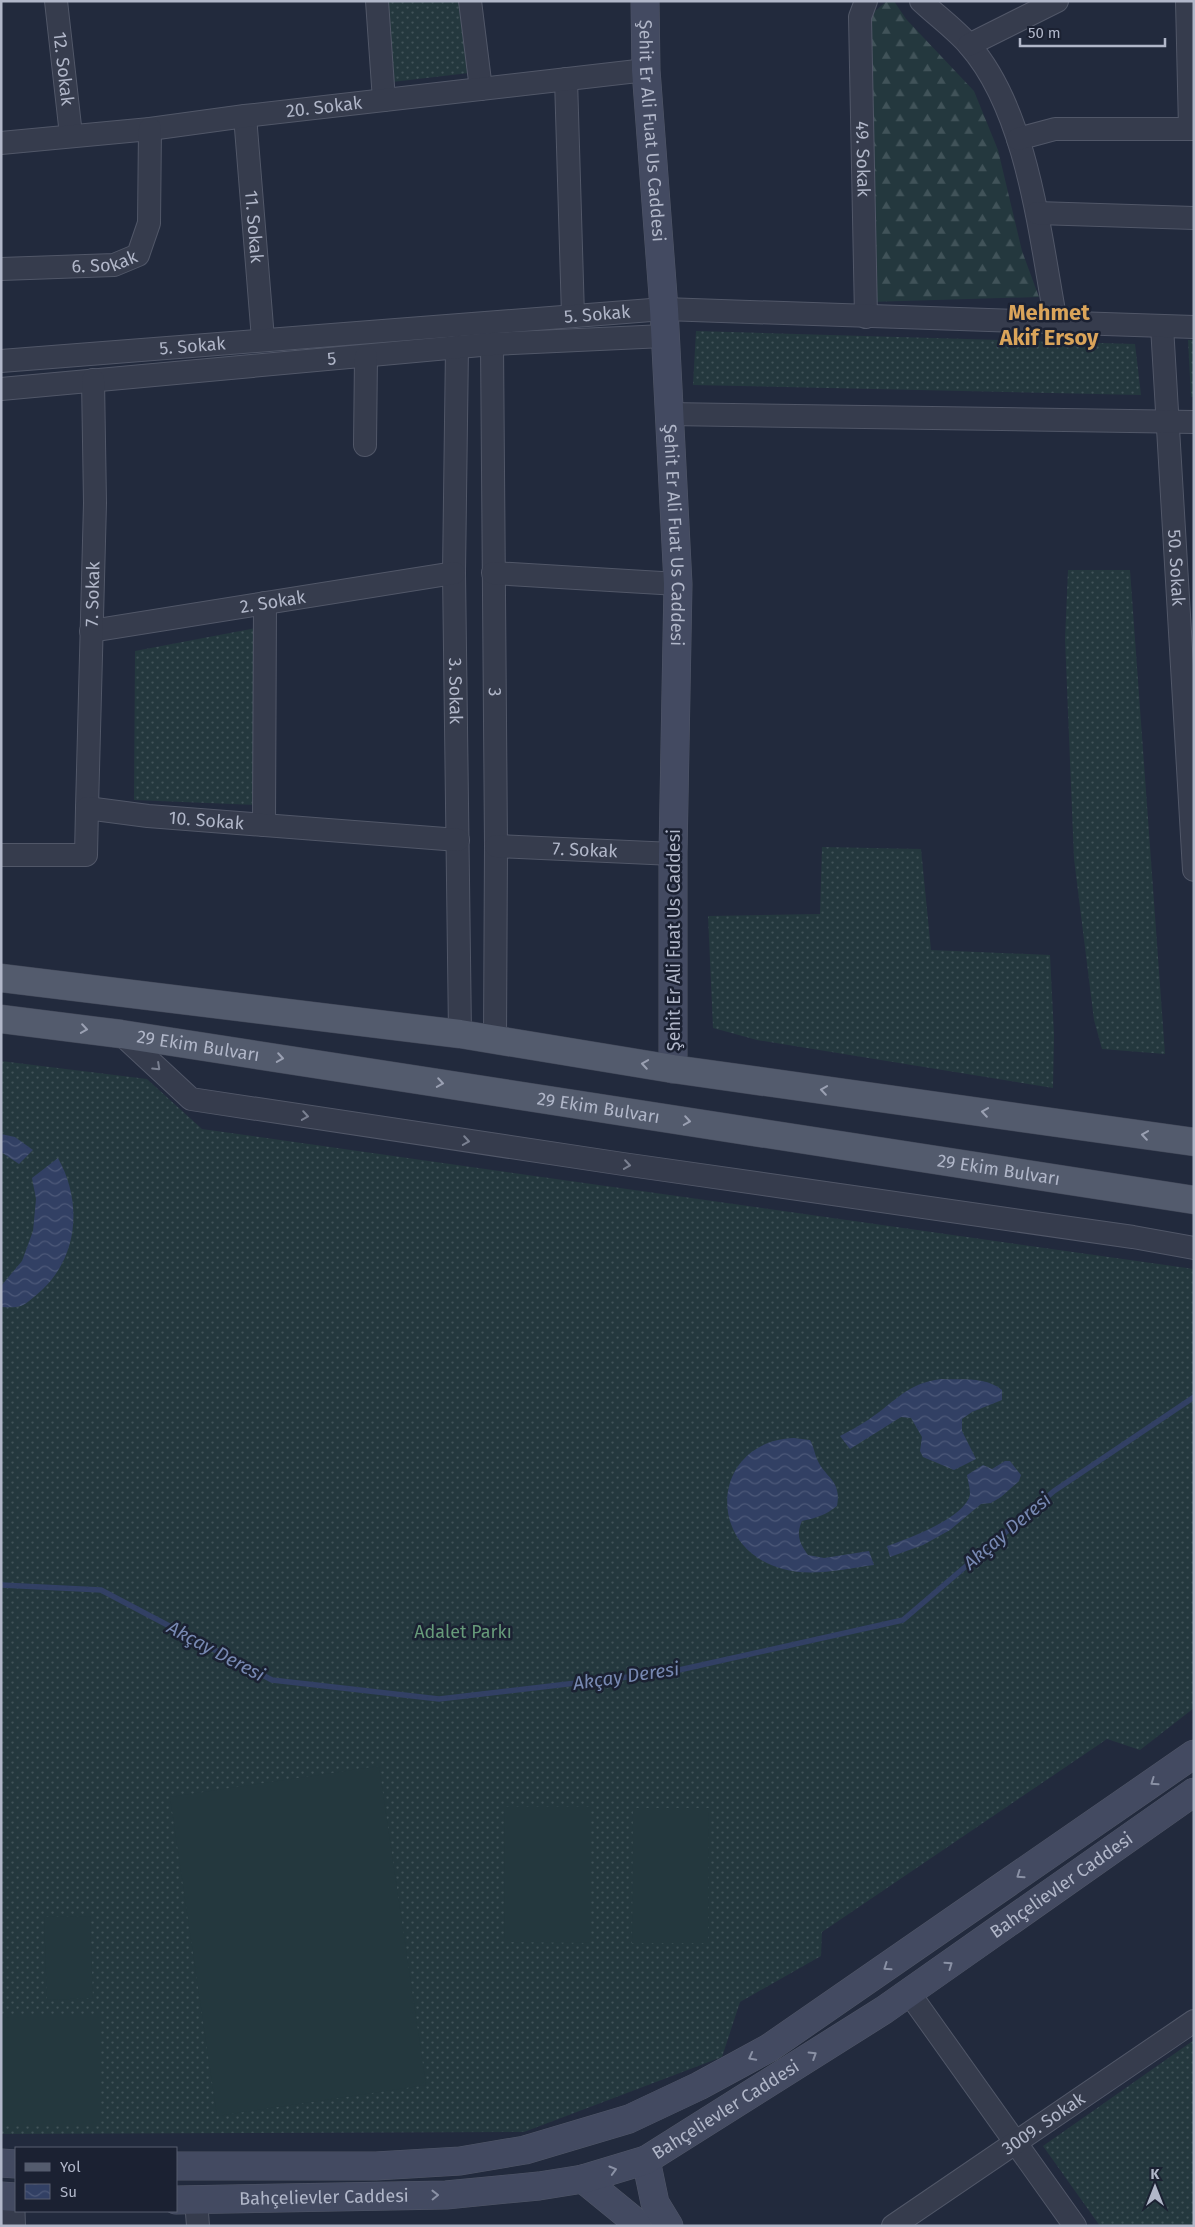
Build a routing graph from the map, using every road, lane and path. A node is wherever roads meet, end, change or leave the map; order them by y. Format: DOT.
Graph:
graph roads {
  1 [pos="56,1"];
  2 [pos="378,1"];
  3 [pos="470,1"];
  4 [pos="645,1"];
  5 [pos="866,1"];
  6 [pos="921,1"];
  7 [pos="1187,1"];
  8 [pos="1052,2"];
  9 [pos="968,45"];
  10 [pos="646,70"];
  11 [pos="566,79"];
  12 [pos="481,89"];
  13 [pos="384,100"];
  14 [pos="245,116"];
  15 [pos="150,129"];
  16 [pos="1192,129"];
  17 [pos="71,135"];
  18 [pos="1018,139"];
  19 [pos="1,143"];
  20 [pos="1037,213"];
  21 [pos="1194,218"];
  22 [pos="1,269"];
  23 [pos="664,309"];
  24 [pos="572,316"];
  25 [pos="866,317"];
  26 [pos="1056,322"];
  27 [pos="1162,326"];
  28 [pos="1194,327"];
  29 [pos="664,336"];
  30 [pos="263,339"];
  31 [pos="492,344"];
  32 [pos="457,347"];
  33 [pos="366,357"];
  34 [pos="1,361"];
  35 [pos="93,380"];
  36 [pos="1,389"];
  37 [pos="668,414"];
  38 [pos="1167,421"];
  39 [pos="1194,422"];
  40 [pos="365,445"];
  41 [pos="454,573"];
  42 [pos="493,573"];
  43 [pos="678,584"];
  44 [pos="265,603"];
  45 [pos="90,631"];
  46 [pos="87,808"];
  47 [pos="264,824"];
  48 [pos="458,840"];
  49 [pos="496,846"];
  50 [pos="673,854"];
  51 [pos="1,855"];
  52 [pos="1194,870"];
  53 [pos="1,978"];
  54 [pos="1,1019"];
  55 [pos="52,1024"];
  56 [pos="1,1034"];
  57 [pos="121,1034"];
  58 [pos="460,1034"];
  59 [pos="495,1039"];
  60 [pos="673,1069"];
  61 [pos="1194,1142"];
  62 [pos="1194,1200"];
  63 [pos="1194,1248"];
  64 [pos="1194,1754"];
  65 [pos="1193,1793"];
  66 [pos="909,1993"];
  67 [pos="1194,2020"];
  68 [pos="1016,2140"];
  69 [pos="646,2160"];
  70 [pos="1,2164"];
  71 [pos="15,2164"];
  72 [pos="178,2166"];
  73 [pos="583,2179"];
  74 [pos="10,2196"];
  75 [pos="190,2208"];
  76 [pos="14,2226"];
  77 [pos="637,2226"];
  78 [pos="668,2226"];
  79 [pos="893,2226"];
  80 [pos="1075,2226"];
  1 -- 17 [label="street, 12. Sokak"];
  2 -- 13 [label="street"];
  3 -- 12 [label="street"];
  4 -- 10 [label="street, Şehit Er Ali Fuat Us Caddesi"];
  5 -- 25 [label="street, 49. Sokak"];
  6 -- 9 [label="street"];
  7 -- 16 [label="street"];
  8 -- 9 [label="street"];
  9 -- 18 [label="street"];
  10 -- 11 [label="street, 20. Sokak"];
  10 -- 23 [label="street, Şehit Er Ali Fuat Us Caddesi"];
  11 -- 12 [label="street, 20. Sokak"];
  11 -- 24 [label="street"];
  12 -- 13 [label="street, 20. Sokak"];
  13 -- 14 [label="street, 20. Sokak"];
  14 -- 15 [label="street, 20. Sokak"];
  14 -- 30 [label="street, 11. Sokak"];
  15 -- 17 [label="street, 20. Sokak"];
  15 -- 22 [label="street, 6. Sokak"];
  16 -- 18 [label="street"];
  17 -- 19 [label="street, 20. Sokak"];
  18 -- 20 [label="street"];
  20 -- 21 [label="street"];
  20 -- 26 [label="street"];
  23 -- 24 [label="street, 5. Sokak"];
  23 -- 25 [label="street, 5. Sokak"];
  23 -- 29 [label="street, Şehit Er Ali Fuat Us Caddesi"];
  24 -- 30 [label="street, 5. Sokak"];
  25 -- 26 [label="street, 5. Sokak"];
  26 -- 27 [label="street, 5. Sokak"];
  27 -- 28 [label="street, 5. Sokak"];
  27 -- 38 [label="street, 50. Sokak"];
  29 -- 31 [label="street, 5"];
  29 -- 37 [label="street, Şehit Er Ali Fuat Us Caddesi"];
  30 -- 34 [label="street, 5. Sokak"];
  31 -- 32 [label="street, 5"];
  31 -- 42 [label="street, 3"];
  32 -- 33 [label="street, 5"];
  32 -- 41 [label="street, 3. Sokak"];
  33 -- 35 [label="street, 5"];
  33 -- 40 [label="street"];
  35 -- 36 [label="street, 5"];
  35 -- 45 [label="street, 7. Sokak"];
  37 -- 38 [label="street"];
  37 -- 43 [label="street, Şehit Er Ali Fuat Us Caddesi"];
  38 -- 39 [label="street"];
  38 -- 52 [label="street, 50. Sokak"];
  41 -- 44 [label="street, 2. Sokak"];
  41 -- 48 [label="street, 3. Sokak"];
  42 -- 43 [label="street"];
  42 -- 49 [label="street, 3"];
  43 -- 50 [label="street, Şehit Er Ali Fuat Us Caddesi"];
  44 -- 45 [label="street, 2. Sokak"];
  44 -- 47 [label="street"];
  45 -- 46 [label="street, 7. Sokak"];
  46 -- 47 [label="street, 10. Sokak"];
  46 -- 51 [label="street"];
  47 -- 48 [label="street, 10. Sokak"];
  48 -- 58 [label="street, 3. Sokak"];
  49 -- 50 [label="street, 7. Sokak"];
  49 -- 59 [label="street, 3"];
  50 -- 60 [label="street, Şehit Er Ali Fuat Us Caddesi"];
  53 -- 58 [label="main road"];
  54 -- 55 [label="main road, 29 Ekim Bulvarı"];
  55 -- 56 [label="main road"];
  55 -- 57 [label="main road, 29 Ekim Bulvarı, one-way"];
  57 -- 62 [label="main road, 29 Ekim Bulvarı, one-way"];
  57 -- 63 [label="street, one-way"];
  58 -- 59 [label="main road"];
  60 -- 59 [label="main road, one-way"];
  61 -- 60 [label="main road, one-way"];
  64 -- 72 [label="street, Bahçelievler Caddesi, one-way"];
  66 -- 65 [label="street, Bahçelievler Caddesi, one-way"];
  66 -- 68 [label="street"];
  69 -- 66 [label="street, Bahçelievler Caddesi, one-way"];
  67 -- 68 [label="street, 3009. Sokak"];
  68 -- 79 [label="street, 3009. Sokak"];
  68 -- 80 [label="street"];
  73 -- 69 [label="street, Bahçelievler Caddesi, one-way"];
  69 -- 78 [label="street"];
  70 -- 71 [label="street"];
  75 -- 73 [label="street, Bahçelievler Caddesi, one-way"];
  73 -- 77 [label="street"];
  74 -- 76 [label="street"];
}
